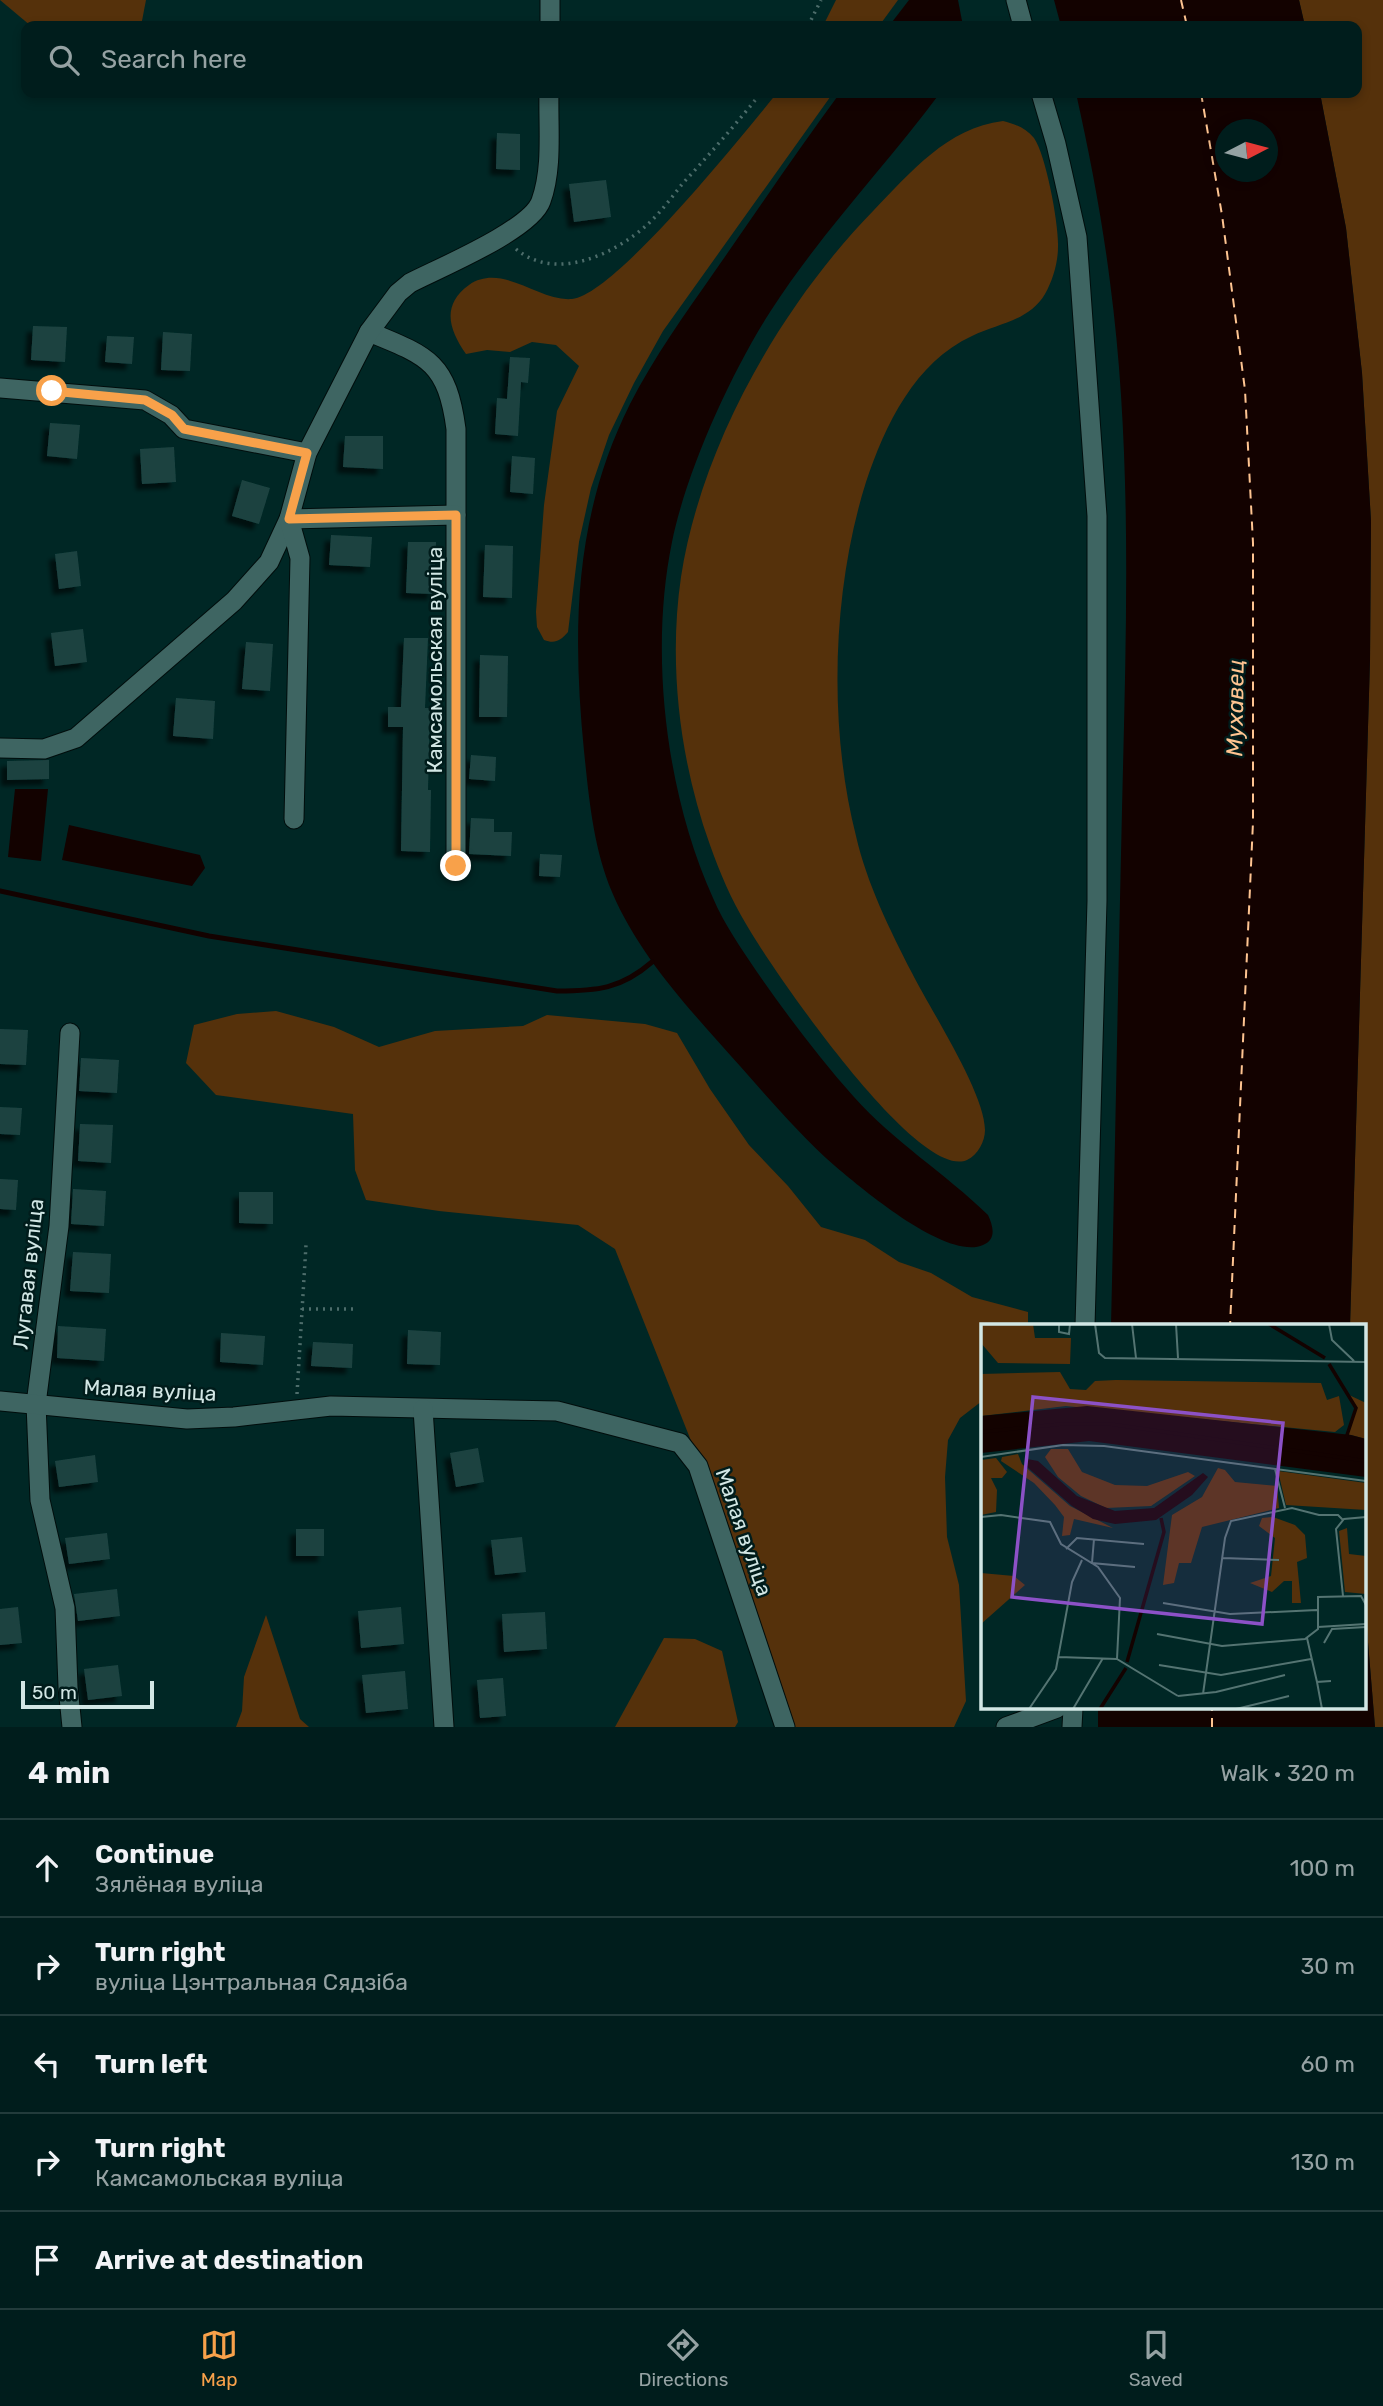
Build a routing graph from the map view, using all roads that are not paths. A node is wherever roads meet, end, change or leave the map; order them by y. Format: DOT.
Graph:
graph roads {
  1 [pos="550,0"];
  2 [pos="1016,0"];
  3 [pos="550,21"];
  4 [pos="1022,21"];
  5 [pos="549,98"];
  6 [pos="1042,98"];
  7 [pos="369,332"];
  8 [pos="0,388"];
  9 [pos="307,453"];
  10 [pos="456,515"];
  11 [pos="289,519"];
  12 [pos="0,748"];
  13 [pos="294,820"];
  14 [pos="456,866"];
  15 [pos="70,1033"];
  16 [pos="1085,1324"];
  17 [pos="0,1401"];
  18 [pos="36,1404"];
  19 [pos="423,1409"];
  20 [pos="1052,1710"];
  21 [pos="72,1727"];
  22 [pos="444,1727"];
  23 [pos="785,1727"];
  24 [pos="1006,1727"];
  1 -- 3 [label="street"];
  2 -- 4 [label="street"];
  5 -- 7 [label="street"];
  6 -- 16 [label="street"];
  7 -- 9 [label="street"];
  7 -- 10 [label="street, Камсамольская вуліца"];
  8 -- 9 [label="street"];
  9 -- 11 [label="street"];
  10 -- 11 [label="street"];
  10 -- 14 [label="street, Камсамольская вуліца"];
  11 -- 12 [label="street"];
  11 -- 13 [label="street"];
  15 -- 18 [label="street, Лугавая вуліца"];
  17 -- 18 [label="street, Малая вуліца"];
  18 -- 19 [label="street, Малая вуліца"];
  18 -- 21 [label="street, Лугавая вуліца"];
  19 -- 22 [label="street"];
  19 -- 23 [label="street, Малая вуліца"];
  20 -- 24 [label="street"];
}
